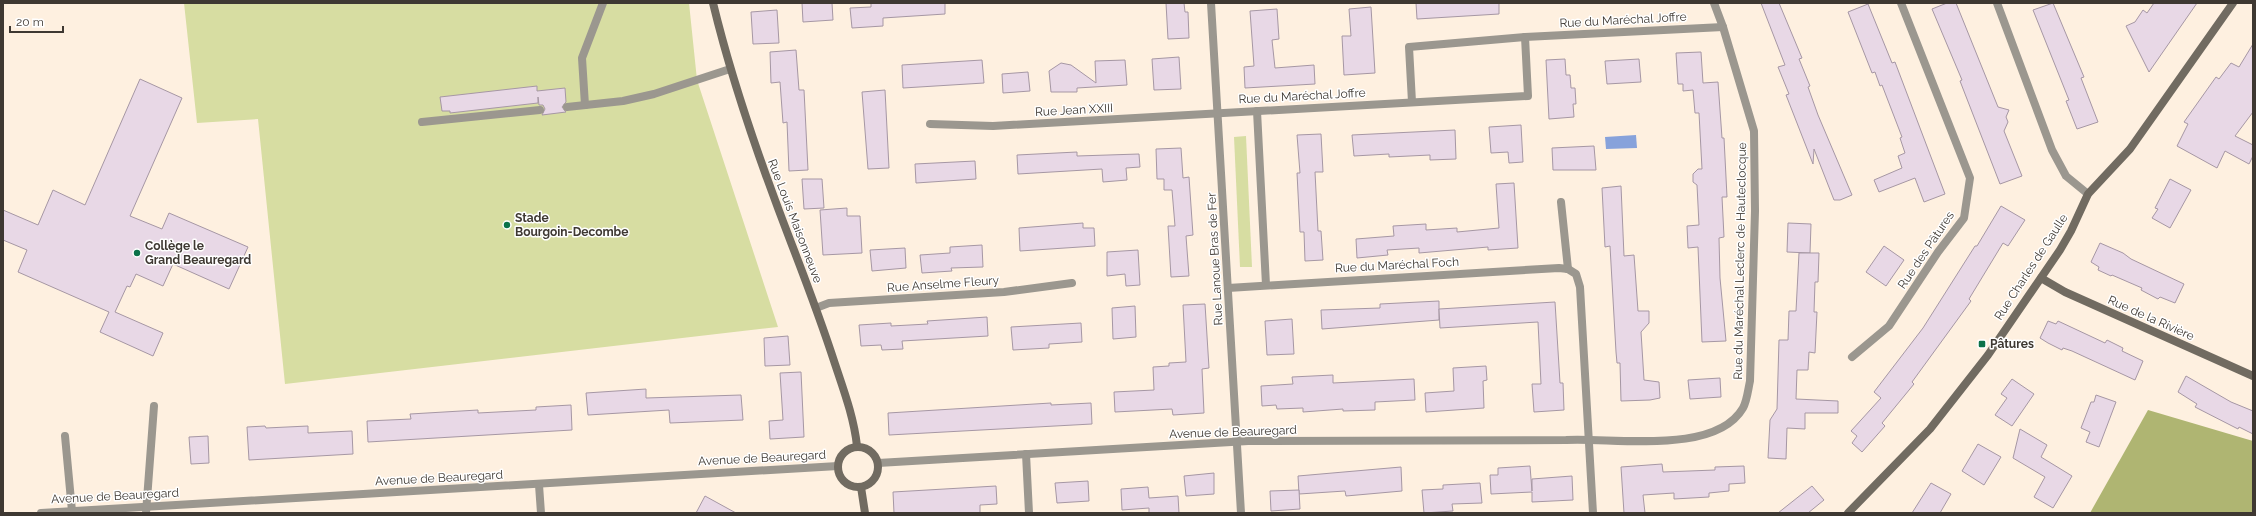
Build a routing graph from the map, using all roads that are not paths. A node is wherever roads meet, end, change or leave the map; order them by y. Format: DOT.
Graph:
graph roads {
  1 [pos="603,3"];
  2 [pos="713,3"];
  3 [pos="1211,3"];
  4 [pos="1714,3"];
  5 [pos="1901,3"];
  6 [pos="1997,3"];
  7 [pos="2233,3"];
  8 [pos="1723,27"];
  9 [pos="1525,37"];
  10 [pos="730,69"];
  11 [pos="1412,102"];
  12 [pos="585,105"];
  13 [pos="567,107"];
  14 [pos="540,110"];
  15 [pos="1257,111"];
  16 [pos="1218,113"];
  17 [pos="422,122"];
  18 [pos="930,124"];
  19 [pos="2088,194"];
  20 [pos="1561,202"];
  21 [pos="1568,269"];
  22 [pos="2041,278"];
  23 [pos="1072,283"];
  24 [pos="1266,285"];
  25 [pos="1228,288"];
  26 [pos="816,308"];
  27 [pos="1852,357"];
  28 [pos="2253,376"];
  29 [pos="154,406"];
  30 [pos="65,436"];
  31 [pos="1589,438"];
  32 [pos="1237,442"];
  33 [pos="857,446"];
  34 [pos="1026,454"];
  35 [pos="878,463"];
  36 [pos="838,466"];
  37 [pos="539,484"];
  38 [pos="861,487"];
  39 [pos="147,510"];
  40 [pos="72,511"];
  41 [pos="41,513"];
  42 [pos="541,513"];
  43 [pos="865,513"];
  44 [pos="1030,513"];
  45 [pos="1241,513"];
  46 [pos="1594,513"];
  47 [pos="1848,513"];
  1 -- 12 [label="street"];
  2 -- 10 [label="street, Rue Louis Maisonneuve"];
  3 -- 16 [label="street, Rue Lanoue Bras de Fer"];
  4 -- 8 [label="street, Rue du Maréchal Leclerc de Hauteclocque"];
  5 -- 27 [label="street, Rue des Pâtures"];
  6 -- 19 [label="street"];
  7 -- 19 [label="street, Rue Charles de Gaulle"];
  8 -- 9 [label="street, Rue du Maréchal Joffre"];
  8 -- 31 [label="street, Rue du Maréchal Leclerc de Hauteclocque"];
  9 -- 11 [label="street, Rue du Maréchal Joffre"];
  9 -- 11 [label="street, Rue du Maréchal Joffre"];
  10 -- 12 [label="street"];
  10 -- 26 [label="street, Rue Louis Maisonneuve"];
  11 -- 15 [label="street, Rue du Maréchal Joffre"];
  12 -- 13 [label="street"];
  14 -- 17 [label="street"];
  15 -- 16 [label="street, Rue du Maréchal Joffre"];
  15 -- 24 [label="street"];
  16 -- 18 [label="street, Rue Jean XXIII"];
  16 -- 25 [label="street, Rue Lanoue Bras de Fer"];
  19 -- 22 [label="street, Rue Charles de Gaulle"];
  20 -- 21 [label="street"];
  21 -- 24 [label="street, Rue du Maréchal Foch"];
  21 -- 31 [label="street"];
  22 -- 28 [label="street, Rue de la Rivière"];
  22 -- 47 [label="street, Rue Charles de Gaulle"];
  23 -- 26 [label="street, Rue Anselme Fleury"];
  24 -- 25 [label="street, Rue du Maréchal Foch"];
  25 -- 32 [label="street, Rue Lanoue Bras de Fer"];
  26 -- 33 [label="street, Rue Louis Maisonneuve"];
  29 -- 39 [label="street"];
  30 -- 40 [label="street"];
  31 -- 32 [label="street, Avenue de Beauregard"];
  31 -- 46 [label="street"];
  32 -- 34 [label="street, Avenue de Beauregard"];
  32 -- 45 [label="street, Rue Lanoue Bras de Fer"];
  33 -- 35 [label="street"];
  33 -- 36 [label="street"];
  34 -- 35 [label="street, Avenue de Beauregard"];
  34 -- 44 [label="street"];
  35 -- 38 [label="street"];
  36 -- 37 [label="street, Avenue de Beauregard"];
  36 -- 38 [label="street"];
  37 -- 39 [label="street, Avenue de Beauregard"];
  37 -- 42 [label="street"];
  38 -- 43 [label="street"];
  39 -- 40 [label="street, Avenue de Beauregard"];
  40 -- 41 [label="street, Avenue de Beauregard"];
}
